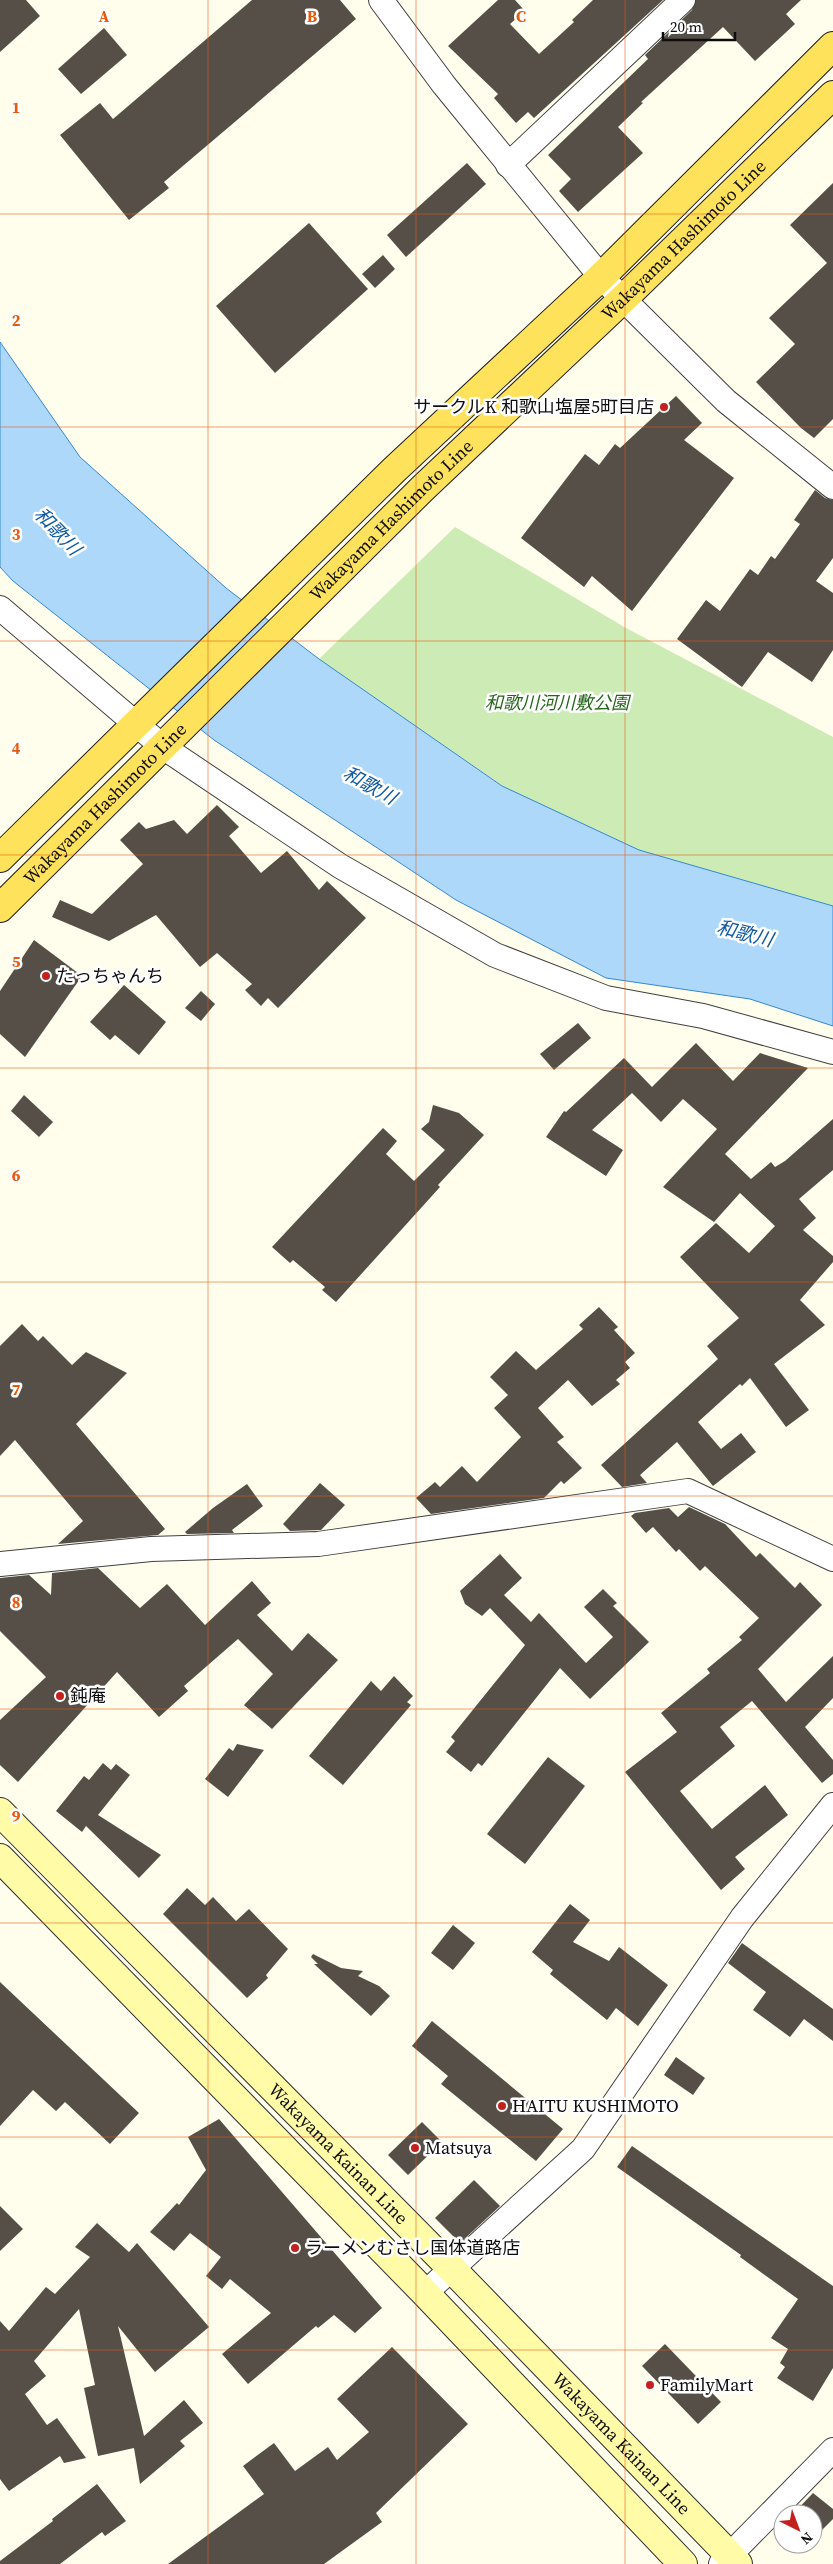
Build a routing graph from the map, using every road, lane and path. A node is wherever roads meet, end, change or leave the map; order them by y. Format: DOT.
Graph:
graph roads {
  1 [pos="381,0"];
  2 [pos="683,0"];
  3 [pos="833,46"];
  4 [pos="833,95"];
  5 [pos="508,165"];
  6 [pos="601,278"];
  7 [pos="624,298"];
  8 [pos="833,487"];
  9 [pos="0,608"];
  10 [pos="142,718"];
  11 [pos="169,740"];
  12 [pos="0,858"];
  13 [pos="0,908"];
  14 [pos="833,1052"];
  15 [pos="833,1559"];
  16 [pos="0,1564"];
  17 [pos="833,1805"];
  18 [pos="0,1812"];
  19 [pos="0,1858"];
  20 [pos="452,2269"];
  21 [pos="425,2293"];
  22 [pos="833,2450"];
  23 [pos="729,2561"];
  24 [pos="683,2564"];
  1 -- 5 [label="street"];
  2 -- 5 [label="street"];
  3 -- 6 [label="main road, Wakayama Hashimoto Line"];
  4 -- 7 [label="main road, Wakayama Hashimoto Line"];
  5 -- 6 [label="street"];
  6 -- 7 [label="street"];
  6 -- 10 [label="main road, Wakayama Hashimoto Line"];
  7 -- 8 [label="street"];
  7 -- 11 [label="main road, Wakayama Hashimoto Line"];
  9 -- 10 [label="street"];
  10 -- 11 [label="street"];
  10 -- 12 [label="main road, Wakayama Hashimoto Line"];
  11 -- 13 [label="main road, Wakayama Hashimoto Line"];
  11 -- 14 [label="street"];
  15 -- 16 [label="street"];
  17 -- 20 [label="street"];
  18 -- 20 [label="main road, Wakayama Kainan Line"];
  19 -- 21 [label="main road, Wakayama Kainan Line"];
  20 -- 21 [label="street"];
  20 -- 23 [label="main road, Wakayama Kainan Line"];
  21 -- 24 [label="main road, Wakayama Kainan Line"];
  22 -- 23 [label="street"];
}
